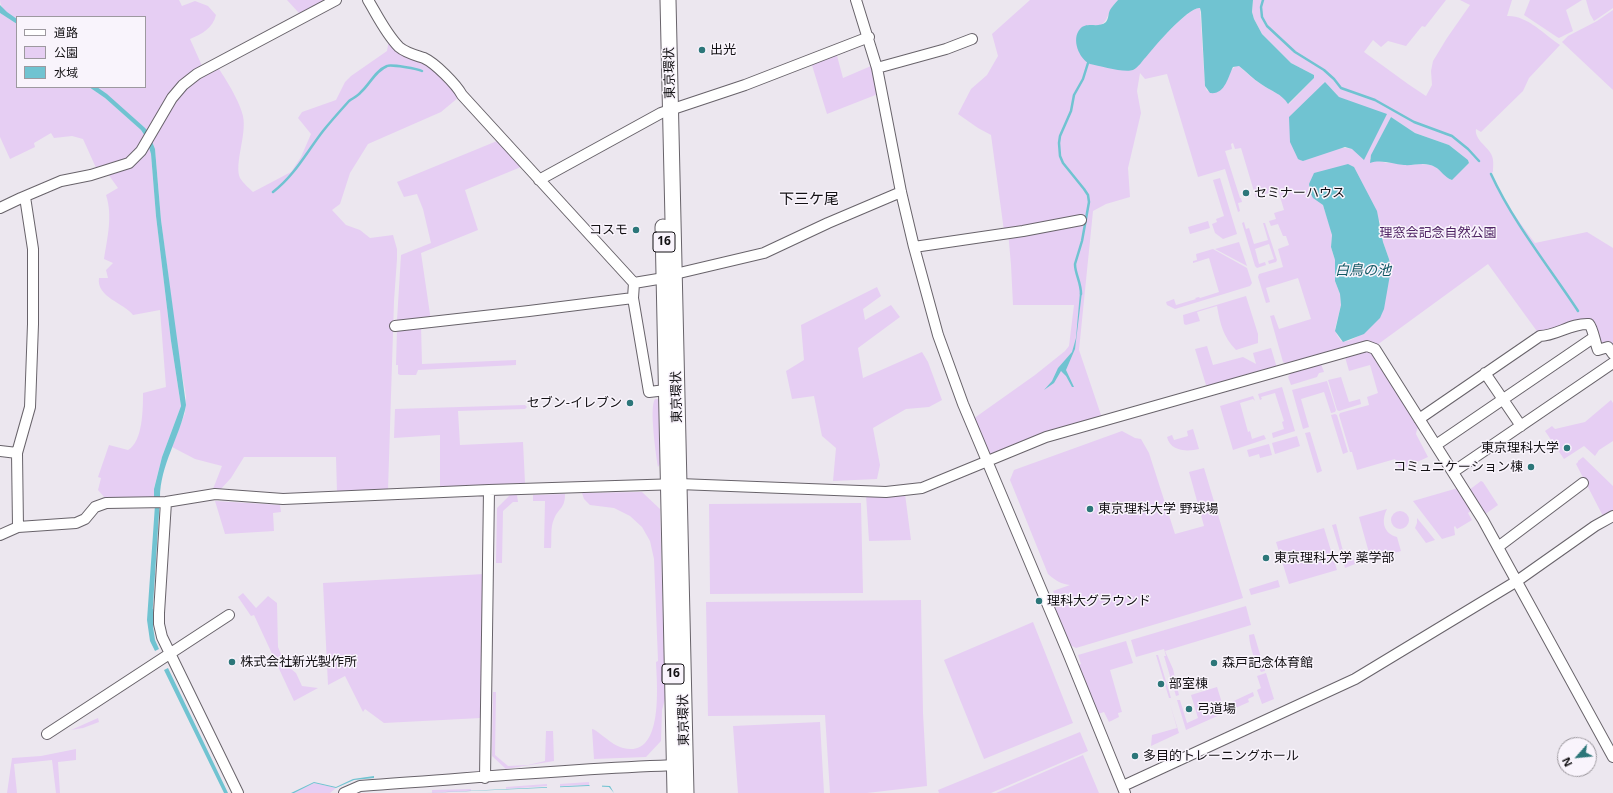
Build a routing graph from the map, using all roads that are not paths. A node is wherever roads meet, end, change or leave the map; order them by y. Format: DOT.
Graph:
graph roads {
  1 [pos="336,0"];
  2 [pos="368,0"];
  3 [pos="659,0"];
  4 [pos="668,0"];
  5 [pos="856,0"];
  6 [pos="868,38"];
  7 [pos="972,39"];
  8 [pos="877,68"];
  9 [pos="666,112"];
  10 [pos="539,180"];
  11 [pos="901,192"];
  12 [pos="25,196"];
  13 [pos="0,208"];
  14 [pos="1081,220"];
  15 [pos="914,247"];
  16 [pos="670,276"];
  17 [pos="634,283"];
  18 [pos="633,298"];
  19 [pos="395,326"];
  20 [pos="1593,338"];
  21 [pos="1613,354"];
  22 [pos="1613,363"];
  23 [pos="1485,373"];
  24 [pos="666,390"];
  25 [pos="1503,400"];
  26 [pos="1420,419"];
  27 [pos="1521,426"];
  28 [pos="1436,445"];
  29 [pos="0,451"];
  30 [pos="18,453"];
  31 [pos="987,463"];
  32 [pos="1453,472"];
  33 [pos="1583,483"];
  34 [pos="673,484"];
  35 [pos="489,490"];
  36 [pos="166,502"];
  37 [pos="1613,516"];
  38 [pos="18,527"];
  39 [pos="0,535"];
  40 [pos="1498,547"];
  41 [pos="1517,581"];
  42 [pos="229,615"];
  43 [pos="170,654"];
  44 [pos="47,734"];
  45 [pos="1613,757"];
  46 [pos="680,765"];
  47 [pos="485,778"];
  48 [pos="1124,790"];
  49 [pos="238,793"];
  50 [pos="344,793"];
  51 [pos="675,793"];
  52 [pos="686,793"];
  1 -- 12 [label="street"];
  2 -- 10 [label="street"];
  3 -- 9 [label="highway, 東京環状 / 16"];
  4 -- 9 [label="highway, 東京環状 / 16"];
  5 -- 6 [label="street"];
  6 -- 8 [label="street"];
  6 -- 9 [label="street"];
  7 -- 8 [label="street"];
  8 -- 11 [label="street"];
  9 -- 10 [label="street"];
  9 -- 16 [label="highway, 東京環状 / 16"];
  10 -- 17 [label="street"];
  11 -- 15 [label="street"];
  11 -- 16 [label="street"];
  12 -- 13 [label="street"];
  12 -- 30 [label="street"];
  14 -- 15 [label="street"];
  15 -- 31 [label="street"];
  16 -- 17 [label="street"];
  16 -- 24 [label="highway, 東京環状 / 16"];
  16 -- 34 [label="highway, 東京環状 / 16"];
  17 -- 18 [label="street"];
  18 -- 19 [label="street"];
  18 -- 24 [label="street"];
  20 -- 21 [label="street"];
  20 -- 23 [label="street"];
  20 -- 25 [label="street"];
  22 -- 27 [label="street"];
  23 -- 25 [label="street"];
  23 -- 26 [label="street"];
  24 -- 34 [label="highway, 東京環状 / 16"];
  25 -- 27 [label="street"];
  25 -- 28 [label="street"];
  26 -- 28 [label="street"];
  26 -- 31 [label="street"];
  27 -- 32 [label="street"];
  28 -- 32 [label="street"];
  29 -- 30 [label="street"];
  30 -- 38 [label="street"];
  31 -- 34 [label="street"];
  31 -- 48 [label="street"];
  32 -- 40 [label="street"];
  33 -- 40 [label="street"];
  34 -- 35 [label="street"];
  34 -- 46 [label="highway, 東京環状 / 16"];
  35 -- 36 [label="street"];
  35 -- 47 [label="street"];
  36 -- 38 [label="street"];
  36 -- 43 [label="street"];
  37 -- 41 [label="street"];
  38 -- 39 [label="street"];
  40 -- 41 [label="street"];
  41 -- 45 [label="street"];
  41 -- 48 [label="street"];
  42 -- 43 [label="street"];
  43 -- 44 [label="street"];
  43 -- 49 [label="street"];
  46 -- 47 [label="street"];
  46 -- 51 [label="highway, 東京環状 / 16"];
  46 -- 52 [label="highway, 東京環状 / 16"];
  47 -- 50 [label="street"];
}
